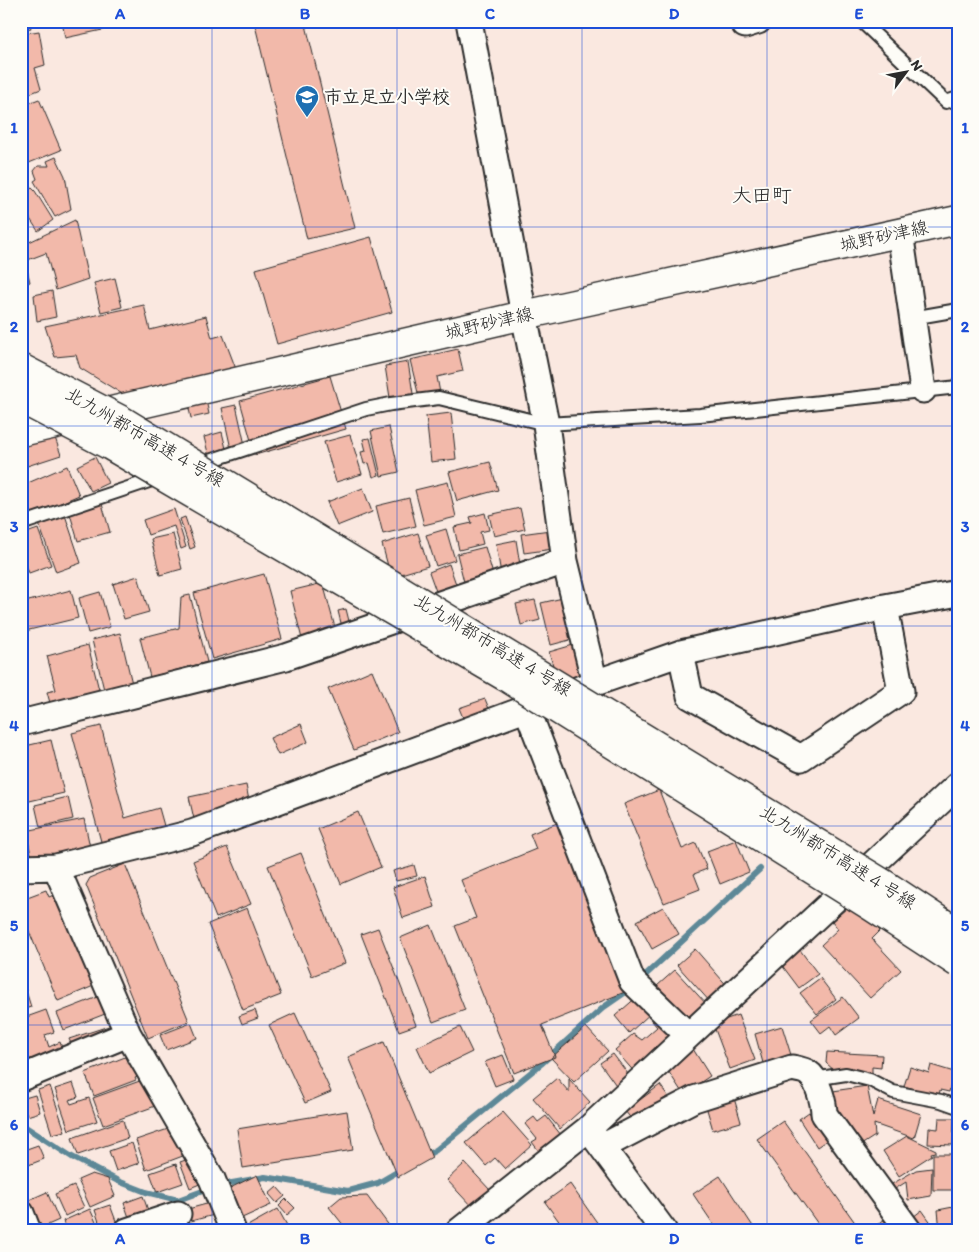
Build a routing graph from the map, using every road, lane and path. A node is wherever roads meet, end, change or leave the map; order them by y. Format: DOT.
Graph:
graph roads {
  1 [pos="470,21"];
  2 [pos="861,21"];
  3 [pos="958,98"];
  4 [pos="958,220"];
  5 [pos="900,232"];
  6 [pos="958,310"];
  7 [pos="524,315"];
  8 [pos="912,318"];
  9 [pos="21,368"];
  10 [pos="958,387"];
  11 [pos="923,390"];
  12 [pos="21,399"];
  13 [pos="546,424"];
  14 [pos="21,432"];
  15 [pos="21,524"];
  16 [pos="565,561"];
  17 [pos="958,593"];
  18 [pos="885,607"];
  19 [pos="681,653"];
  20 [pos="595,682"];
  21 [pos="527,709"];
  22 [pos="21,723"];
  23 [pos="958,785"];
  24 [pos="56,867"];
  25 [pos="21,868"];
  26 [pos="958,933"];
  27 [pos="958,964"];
  28 [pos="128,1034"];
  29 [pos="688,1035"];
  30 [pos="21,1078"];
  31 [pos="814,1080"];
  32 [pos="958,1108"];
  33 [pos="595,1138"];
  34 [pos="21,1213"];
  35 [pos="178,1214"];
  36 [pos="28,1231"];
  37 [pos="127,1231"];
  38 [pos="233,1231"];
  39 [pos="460,1231"];
  40 [pos="664,1231"];
  41 [pos="908,1231"];
  1 -- 7 [label="street"];
  2 -- 3 [label="lane"];
  4 -- 5 [label="main road, 城野砂津線"];
  5 -- 7 [label="main road, 城野砂津線"];
  5 -- 8 [label="street"];
  6 -- 8 [label="lane"];
  7 -- 13 [label="street"];
  7 -- 14 [label="main road, 城野砂津線"];
  8 -- 11 [label="street"];
  9 -- 26 [label="main road, 北九州都市高速４号線, bridge"];
  10 -- 11 [label="lane"];
  11 -- 13 [label="lane"];
  12 -- 27 [label="main road, 北九州都市高速４号線, bridge"];
  13 -- 15 [label="lane"];
  13 -- 16 [label="street"];
  16 -- 20 [label="street"];
  16 -- 22 [label="street"];
  17 -- 18 [label="street"];
  18 -- 19 [label="street"];
  18 -- 19 [label="street"];
  19 -- 20 [label="street"];
  20 -- 21 [label="street"];
  21 -- 24 [label="street"];
  21 -- 29 [label="street"];
  23 -- 29 [label="street"];
  24 -- 25 [label="street"];
  24 -- 28 [label="street"];
  28 -- 30 [label="street"];
  28 -- 38 [label="street"];
  29 -- 33 [label="street"];
  31 -- 32 [label="lane"];
  31 -- 33 [label="street"];
  31 -- 41 [label="street"];
  33 -- 39 [label="street"];
  33 -- 40 [label="street"];
  34 -- 36 [label="street"];
  35 -- 37 [label="street"];
}
